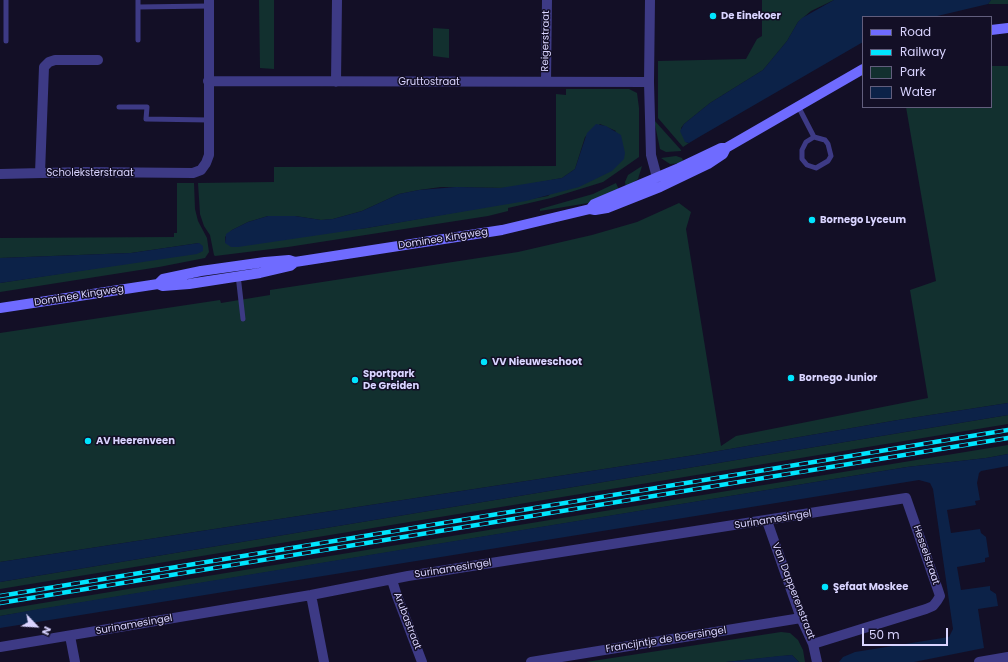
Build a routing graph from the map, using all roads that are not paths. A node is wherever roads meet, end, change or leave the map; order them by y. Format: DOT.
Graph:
graph roads {
  1 [pos="6,0"];
  2 [pos="138,0"];
  3 [pos="337,0"];
  4 [pos="547,0"];
  5 [pos="650,0"];
  6 [pos="209,3"];
  7 [pos="138,7"];
  8 [pos="3,8"];
  9 [pos="1008,29"];
  10 [pos="992,30"];
  11 [pos="138,40"];
  12 [pos="6,41"];
  13 [pos="98,60"];
  14 [pos="862,70"];
  15 [pos="208,81"];
  16 [pos="336,82"];
  17 [pos="546,82"];
  18 [pos="649,82"];
  19 [pos="798,106"];
  20 [pos="119,107"];
  21 [pos="209,120"];
  22 [pos="814,137"];
  23 [pos="40,173"];
  24 [pos="0,174"];
  25 [pos="658,183"];
  26 [pos="237,271"];
  27 [pos="0,308"];
  28 [pos="244,319"];
  29 [pos="906,498"];
  30 [pos="767,521"];
  31 [pos="392,580"];
  32 [pos="311,595"];
  33 [pos="801,618"];
  34 [pos="70,636"];
  35 [pos="813,644"];
  36 [pos="0,647"];
  37 [pos="1008,657"];
  38 [pos="75,662"];
  39 [pos="324,662"];
  40 [pos="422,662"];
  41 [pos="531,662"];
  42 [pos="818,662"];
  43 [pos="979,662"];
  1 -- 8 [label="lane"];
  2 -- 7 [label="lane"];
  3 -- 16 [label="street"];
  4 -- 17 [label="street, Reigerstraat"];
  5 -- 18 [label="street"];
  6 -- 7 [label="lane, Scholeksterstraat"];
  6 -- 15 [label="street, Scholeksterstraat"];
  7 -- 11 [label="lane"];
  8 -- 12 [label="lane"];
  9 -- 10 [label="main road"];
  13 -- 23 [label="street, Scholeksterstraat"];
  14 -- 19 [label="main road, Dominee Kingweg"];
  15 -- 16 [label="street, Gruttostraat"];
  15 -- 21 [label="street, Scholeksterstraat"];
  16 -- 17 [label="street, Gruttostraat"];
  17 -- 18 [label="street, Gruttostraat"];
  18 -- 25 [label="street"];
  19 -- 22 [label="lane"];
  19 -- 25 [label="main road, Dominee Kingweg"];
  20 -- 21 [label="lane"];
  21 -- 23 [label="street, Scholeksterstraat"];
  22 -- 22 [label="lane"];
  23 -- 24 [label="street"];
  25 -- 26 [label="main road, Dominee Kingweg"];
  26 -- 27 [label="main road, Dominee Kingweg"];
  26 -- 28 [label="lane"];
  29 -- 30 [label="street, Surinamesingel"];
  29 -- 35 [label="street, Hesselstraat"];
  30 -- 31 [label="street, Surinamesingel"];
  30 -- 33 [label="street, Van Dapperenstraat"];
  31 -- 32 [label="street, Surinamesingel"];
  31 -- 40 [label="street, Arubastraat"];
  32 -- 34 [label="street, Surinamesingel"];
  32 -- 39 [label="street"];
  33 -- 35 [label="street, Van Dapperenstraat"];
  33 -- 41 [label="street, Francijntje de Boersingel"];
  34 -- 36 [label="street, Surinamesingel"];
  34 -- 38 [label="street"];
  35 -- 42 [label="street, Van Dapperenstraat"];
  37 -- 43 [label="street"];
}
